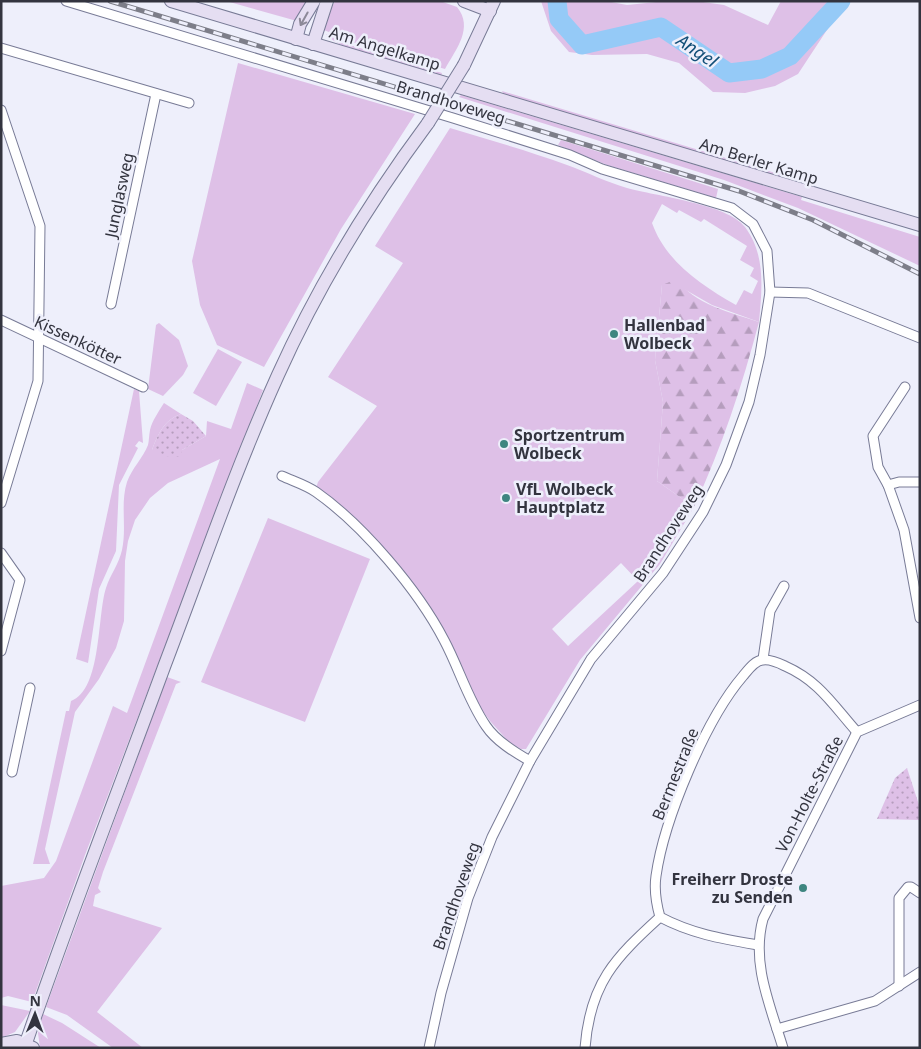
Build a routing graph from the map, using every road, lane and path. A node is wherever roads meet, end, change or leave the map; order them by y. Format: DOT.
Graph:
graph roads {
  1 [pos="66,1"];
  2 [pos="171,1"];
  3 [pos="314,1"];
  4 [pos="327,1"];
  5 [pos="464,1"];
  6 [pos="492,6"];
  7 [pos="296,39"];
  8 [pos="313,44"];
  9 [pos="1,48"];
  10 [pos="156,94"];
  11 [pos="189,103"];
  12 [pos="1,110"];
  13 [pos="589,127"];
  14 [pos="920,225"];
  15 [pos="770,292"];
  16 [pos="111,304"];
  17 [pos="1,320"];
  18 [pos="38,337"];
  19 [pos="920,338"];
  20 [pos="142,387"];
  21 [pos="905,387"];
  22 [pos="282,476"];
  23 [pos="920,482"];
  24 [pos="888,485"];
  25 [pos="1,503"];
  26 [pos="1,553"];
  27 [pos="784,586"];
  28 [pos="920,618"];
  29 [pos="1,651"];
  30 [pos="763,660"];
  31 [pos="30,688"];
  32 [pos="920,705"];
  33 [pos="857,732"];
  34 [pos="530,761"];
  35 [pos="12,772"];
  36 [pos="920,893"];
  37 [pos="660,917"];
  38 [pos="758,945"];
  39 [pos="920,972"];
  40 [pos="899,986"];
  41 [pos="777,1029"];
  42 [pos="1,1044"];
  43 [pos="30,1045"];
  44 [pos="429,1048"];
  45 [pos="585,1048"];
  46 [pos="783,1048"];
  1 -- 15 [label="street, Brandhoveweg"];
  2 -- 7 [label="main road, Am Angelkamp"];
  3 -- 7 [label="main road, one-way"];
  4 -- 8 [label="main road"];
  5 -- 6 [label="main road"];
  6 -- 43 [label="main road, bridge"];
  7 -- 8 [label="main road, Am Angelkamp"];
  8 -- 13 [label="main road, Am Angelkamp"];
  9 -- 10 [label="street"];
  10 -- 11 [label="street"];
  10 -- 16 [label="street, Junglasweg"];
  12 -- 18 [label="street"];
  13 -- 14 [label="main road, Am Berler Kamp"];
  15 -- 19 [label="street"];
  15 -- 34 [label="street, Brandhoveweg"];
  17 -- 18 [label="street, Kissenkötter"];
  18 -- 20 [label="street, Kissenkötter"];
  18 -- 25 [label="street"];
  21 -- 24 [label="street"];
  22 -- 34 [label="street"];
  23 -- 24 [label="street"];
  24 -- 28 [label="street"];
  26 -- 29 [label="street"];
  27 -- 30 [label="street"];
  30 -- 33 [label="street"];
  30 -- 37 [label="street, Bermestraße"];
  31 -- 35 [label="street"];
  32 -- 33 [label="street, Von-Holte-Straße"];
  33 -- 38 [label="street, Von-Holte-Straße"];
  34 -- 44 [label="street, Brandhoveweg"];
  36 -- 40 [label="street"];
  37 -- 38 [label="street"];
  37 -- 45 [label="street"];
  38 -- 41 [label="street, Von-Holte-Straße"];
  39 -- 40 [label="street"];
  40 -- 41 [label="street"];
  41 -- 46 [label="street, Von-Holte-Straße"];
  42 -- 43 [label="main road"];
}
